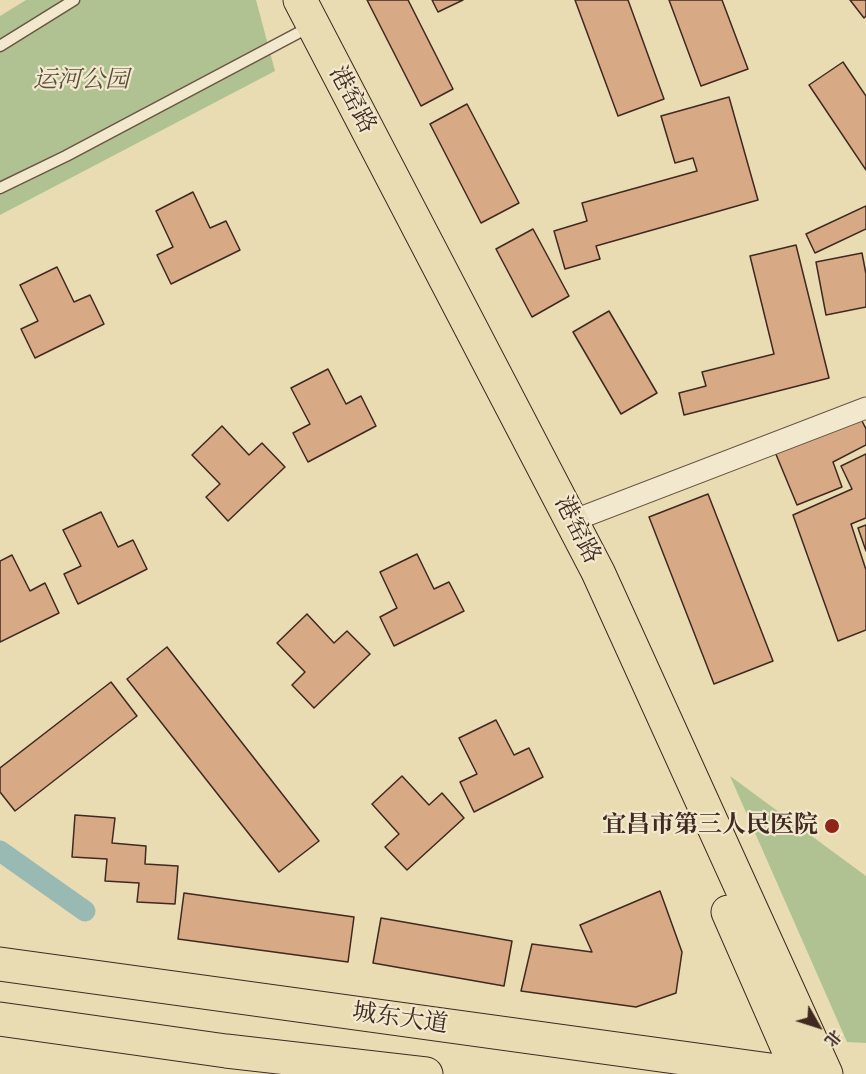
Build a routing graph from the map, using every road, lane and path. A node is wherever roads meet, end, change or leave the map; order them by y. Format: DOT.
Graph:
graph roads {
  1 [pos="74,0"];
  2 [pos="281,0"];
  3 [pos="300,0"];
  4 [pos="298,33"];
  5 [pos="0,46"];
  6 [pos="0,188"];
  7 [pos="866,408"];
  8 [pos="572,521"];
  9 [pos="0,964"];
  10 [pos="0,1019"];
  11 [pos="426,1074"];
  12 [pos="799,1074"];
  13 [pos="826,1074"];
  1 -- 5 [label="lane"];
  2 -- 4 [label="main road, 港窑路"];
  3 -- 8 [label="main road, 港窑路"];
  4 -- 6 [label="lane"];
  4 -- 12 [label="main road, 港窑路"];
  7 -- 8 [label="street"];
  8 -- 13 [label="main road, 港窑路"];
  9 -- 12 [label="main road, 城东大道"];
  10 -- 11 [label="main road"];
}
